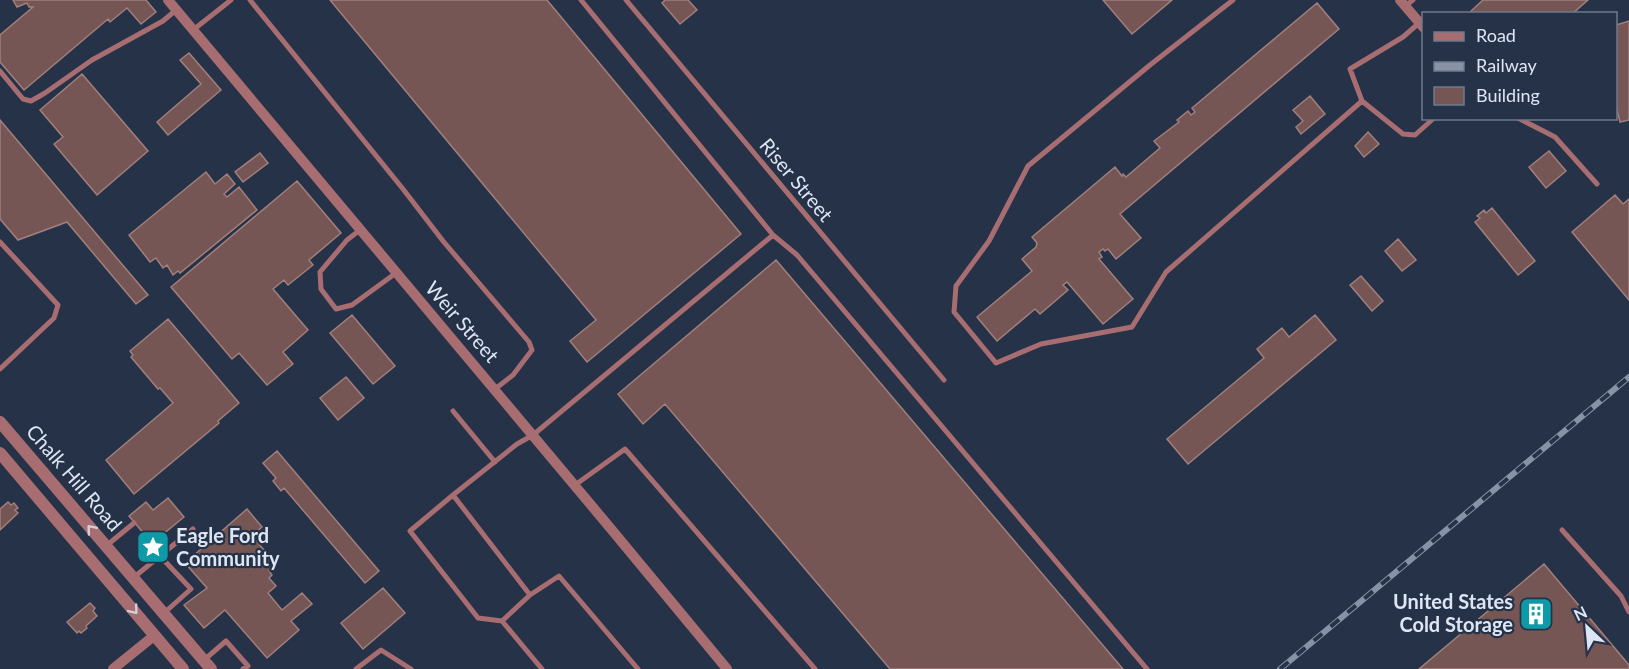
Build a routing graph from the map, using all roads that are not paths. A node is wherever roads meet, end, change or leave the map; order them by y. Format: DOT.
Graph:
graph roads {
  1 [pos="168,0"];
  2 [pos="231,0"];
  3 [pos="250,0"];
  4 [pos="581,0"];
  5 [pos="626,0"];
  6 [pos="1233,0"];
  7 [pos="1406,2"];
  8 [pos="176,10"];
  9 [pos="1421,25"];
  10 [pos="194,30"];
  11 [pos="0,71"];
  12 [pos="1362,101"];
  13 [pos="1432,120"];
  14 [pos="1520,120"];
  15 [pos="1596,183"];
  16 [pos="360,230"];
  17 [pos="773,235"];
  18 [pos="0,242"];
  19 [pos="396,273"];
  20 [pos="0,369"];
  21 [pos="944,380"];
  22 [pos="495,389"];
  23 [pos="453,411"];
  24 [pos="0,422"];
  25 [pos="533,435"];
  26 [pos="0,453"];
  27 [pos="495,462"];
  28 [pos="575,485"];
  29 [pos="453,495"];
  30 [pos="134,523"];
  31 [pos="192,529"];
  32 [pos="1562,530"];
  33 [pos="106,546"];
  34 [pos="160,556"];
  35 [pos="90,558"];
  36 [pos="133,578"];
  37 [pos="118,590"];
  38 [pos="530,595"];
  39 [pos="1629,612"];
  40 [pos="164,613"];
  41 [pos="502,621"];
  42 [pos="155,635"];
  43 [pos="207,665"];
  44 [pos="113,669"];
  45 [pos="183,669"];
  46 [pos="243,669"];
  47 [pos="356,669"];
  48 [pos="411,669"];
  49 [pos="542,669"];
  50 [pos="638,669"];
  51 [pos="727,669"];
  52 [pos="815,669"];
  53 [pos="1147,669"];
  1 -- 8 [label="street, Weir Street"];
  2 -- 10 [label="lane"];
  3 -- 22 [label="lane"];
  4 -- 17 [label="lane"];
  5 -- 21 [label="lane, Riser Street"];
  6 -- 12 [label="lane"];
  7 -- 9 [label="street"];
  8 -- 10 [label="street, Weir Street"];
  8 -- 11 [label="lane"];
  9 -- 12 [label="lane"];
  10 -- 16 [label="street, Weir Street"];
  12 -- 13 [label="lane"];
  14 -- 15 [label="lane"];
  16 -- 19 [label="street, Weir Street"];
  16 -- 19 [label="lane"];
  17 -- 25 [label="lane"];
  17 -- 53 [label="lane"];
  18 -- 20 [label="lane"];
  19 -- 22 [label="street, Weir Street"];
  22 -- 25 [label="street, Weir Street"];
  23 -- 27 [label="lane"];
  33 -- 24 [label="street, Chalk Hill Road, one-way"];
  25 -- 27 [label="lane"];
  25 -- 28 [label="street, Weir Street"];
  26 -- 35 [label="street, Chalk Hill Road"];
  27 -- 29 [label="lane"];
  28 -- 51 [label="street, Weir Street"];
  28 -- 52 [label="lane"];
  29 -- 38 [label="lane"];
  29 -- 41 [label="lane"];
  30 -- 33 [label="lane"];
  31 -- 34 [label="lane"];
  32 -- 39 [label="lane"];
  33 -- 35 [label="street"];
  33 -- 36 [label="street, Chalk Hill Road"];
  34 -- 36 [label="lane"];
  34 -- 40 [label="lane"];
  35 -- 37 [label="street, Chalk Hill Road"];
  36 -- 37 [label="street"];
  36 -- 40 [label="street, Chalk Hill Road"];
  37 -- 42 [label="street, Chalk Hill Road, one-way"];
  38 -- 41 [label="lane"];
  38 -- 50 [label="lane"];
  40 -- 43 [label="street, Chalk Hill Road"];
  41 -- 49 [label="lane"];
  42 -- 44 [label="street"];
  42 -- 45 [label="street, Chalk Hill Road"];
  43 -- 46 [label="lane"];
  47 -- 48 [label="lane"];
}
